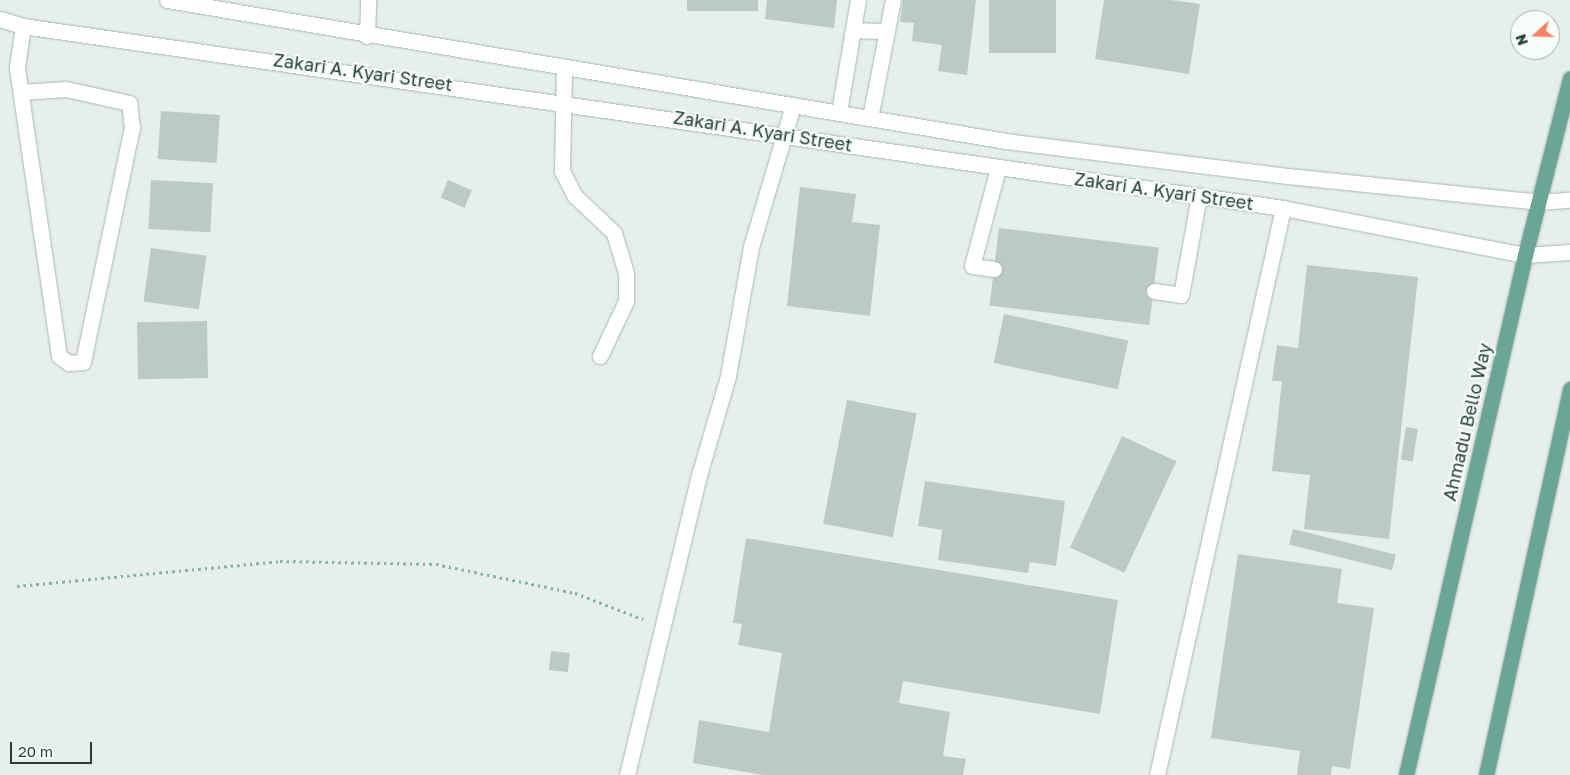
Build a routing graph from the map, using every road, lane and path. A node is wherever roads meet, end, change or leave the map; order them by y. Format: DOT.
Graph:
graph roads {
  1 [pos="167,0"];
  2 [pos="368,0"];
  3 [pos="858,0"];
  4 [pos="893,0"];
  5 [pos="0,19"];
  6 [pos="23,26"];
  7 [pos="853,30"];
  8 [pos="887,31"];
  9 [pos="367,36"];
  10 [pos="564,67"];
  11 [pos="1570,79"];
  12 [pos="21,92"];
  13 [pos="563,101"];
  14 [pos="793,104"];
  15 [pos="839,112"];
  16 [pos="870,118"];
  17 [pos="784,133"];
  18 [pos="998,168"];
  19 [pos="1199,196"];
  20 [pos="1570,200"];
  21 [pos="1538,202"];
  22 [pos="1283,208"];
  23 [pos="1570,252"];
  24 [pos="1525,255"];
  25 [pos="994,269"];
  26 [pos="1154,291"];
  27 [pos="600,356"];
  28 [pos="1570,389"];
  29 [pos="17,586"];
  30 [pos="662,626"];
  31 [pos="627,775"];
  32 [pos="1157,775"];
  33 [pos="1406,775"];
  34 [pos="1486,775"];
  1 -- 9 [label="street, Zakari A. Kyari Street"];
  2 -- 9 [label="street"];
  3 -- 7 [label="street"];
  4 -- 8 [label="street"];
  5 -- 6 [label="street, Zakari A. Kyari Street"];
  6 -- 12 [label="street"];
  6 -- 13 [label="street, Zakari A. Kyari Street"];
  7 -- 8 [label="street"];
  7 -- 15 [label="street"];
  8 -- 16 [label="street"];
  9 -- 10 [label="street, Zakari A. Kyari Street"];
  10 -- 13 [label="street"];
  10 -- 14 [label="street, Zakari A. Kyari Street"];
  11 -- 21 [label="main road, Ahmadu Bello Way"];
  12 -- 12 [label="street"];
  13 -- 17 [label="street, Zakari A. Kyari Street"];
  13 -- 27 [label="street"];
  14 -- 15 [label="street, Zakari A. Kyari Street"];
  14 -- 17 [label="street"];
  15 -- 16 [label="street, Zakari A. Kyari Street"];
  16 -- 21 [label="street, Zakari A. Kyari Street"];
  17 -- 18 [label="street, Zakari A. Kyari Street"];
  17 -- 30 [label="street"];
  18 -- 19 [label="street, Zakari A. Kyari Street"];
  18 -- 25 [label="street"];
  19 -- 22 [label="street, Zakari A. Kyari Street"];
  19 -- 26 [label="street"];
  20 -- 21 [label="street, Zakari A. Kyari Street"];
  21 -- 24 [label="main road, Ahmadu Bello Way"];
  22 -- 24 [label="street, Zakari A. Kyari Street"];
  22 -- 32 [label="street"];
  23 -- 24 [label="street, Zakari A. Kyari Street"];
  24 -- 33 [label="main road, Ahmadu Bello Way"];
  28 -- 34 [label="main road"];
  29 -- 30 [label="path"];
  30 -- 31 [label="street"];
}
